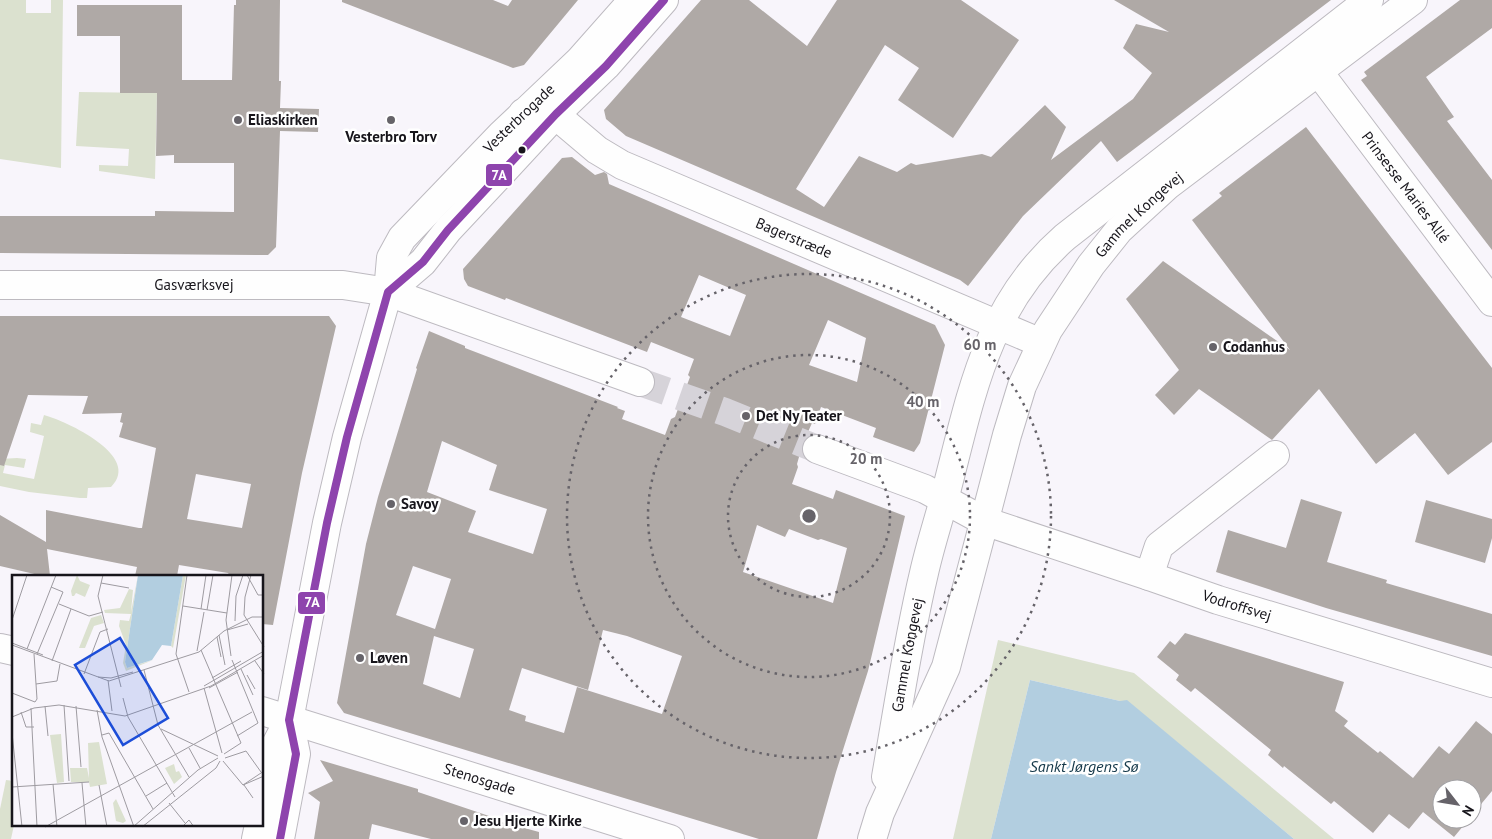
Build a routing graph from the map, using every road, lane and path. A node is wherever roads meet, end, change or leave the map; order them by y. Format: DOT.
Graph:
graph roads {
  1 [pos="633,0"];
  2 [pos="664,0"];
  3 [pos="1369,0"];
  4 [pos="1413,0"];
  5 [pos="1311,62"];
  6 [pos="524,113"];
  7 [pos="556,114"];
  8 [pos="0,284"];
  9 [pos="388,292"];
  10 [pos="1492,302"];
  11 [pos="998,325"];
  12 [pos="1041,344"];
  13 [pos="640,382"];
  14 [pos="817,449"];
  15 [pos="1274,455"];
  16 [pos="944,498"];
  17 [pos="984,521"];
  18 [pos="1149,576"];
  19 [pos="1492,683"];
  20 [pos="264,711"];
  21 [pos="289,720"];
  22 [pos="264,796"];
  23 [pos="880,813"];
  24 [pos="259,826"];
  25 [pos="256,839"];
  26 [pos="280,839"];
  27 [pos="670,839"];
  28 [pos="872,839"];
  1 -- 6 [label="street, Vesterbrogade"];
  2 -- 7 [label="street, Vesterbrogade"];
  3 -- 5 [label="street, Gammel Kongevej"];
  4 -- 5 [label="street, Gammel Kongevej"];
  5 -- 10 [label="street, Prinsesse Maries Allé"];
  5 -- 11 [label="street, Gammel Kongevej"];
  5 -- 12 [label="street, Gammel Kongevej"];
  6 -- 7 [label="street"];
  6 -- 9 [label="street, Vesterbrogade"];
  7 -- 9 [label="street, Vesterbrogade"];
  7 -- 11 [label="street, Bagerstræde"];
  8 -- 9 [label="street, Gasværksvej"];
  9 -- 13 [label="street"];
  9 -- 21 [label="street, Vesterbrogade"];
  11 -- 12 [label="street, Bagerstræde"];
  11 -- 16 [label="street, Gammel Kongevej"];
  12 -- 17 [label="street, Gammel Kongevej"];
  14 -- 16 [label="street"];
  15 -- 18 [label="street"];
  16 -- 17 [label="street"];
  16 -- 23 [label="street, Gammel Kongevej"];
  17 -- 18 [label="street, Vodroffsvej"];
  17 -- 23 [label="street, Gammel Kongevej"];
  18 -- 19 [label="street, Vodroffsvej"];
  20 -- 21 [label="street, Stenosgade"];
  21 -- 22 [label="street, Vesterbrogade"];
  21 -- 26 [label="street, Vesterbrogade"];
  21 -- 27 [label="street, Stenosgade"];
  23 -- 28 [label="street, Gammel Kongevej"];
  24 -- 25 [label="street"];
}
